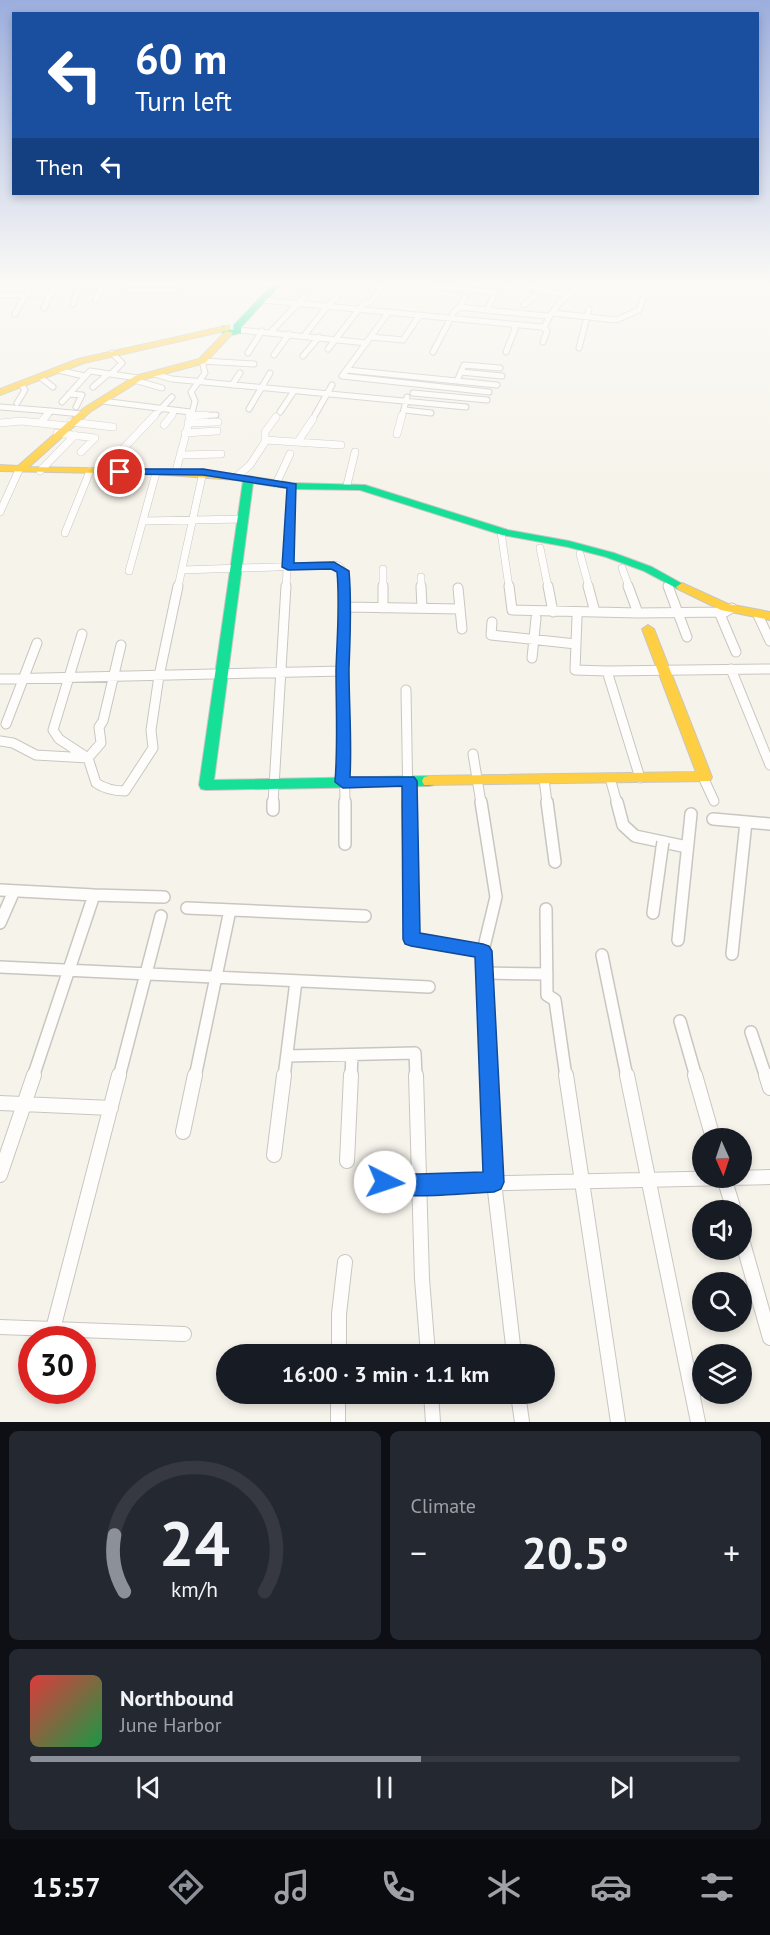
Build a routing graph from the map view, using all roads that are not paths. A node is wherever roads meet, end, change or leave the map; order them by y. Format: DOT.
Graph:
graph roads {
  1 [pos="135,348"];
  2 [pos="214,348"];
  3 [pos="251,348"];
  4 [pos="279,348"];
  5 [pos="310,348"];
  6 [pos="363,348"];
  7 [pos="435,348"];
  8 [pos="507,348"];
  9 [pos="433,352"];
  10 [pos="506,352"];
  11 [pos="112,353"];
  12 [pos="248,353"];
  13 [pos="274,355"];
  14 [pos="303,356"];
  15 [pos="494,358"];
  16 [pos="202,361"];
  17 [pos="254,364"];
  18 [pos="348,368"];
  19 [pos="379,368"];
  20 [pos="58,370"];
  21 [pos="461,372"];
  22 [pos="240,373"];
  23 [pos="270,373"];
  24 [pos="109,374"];
  25 [pos="154,374"];
  26 [pos="84,376"];
  27 [pos="422,376"];
  28 [pos="502,376"];
  29 [pos="40,377"];
  30 [pos="136,379"];
  31 [pos="199,381"];
  32 [pos="457,381"];
  33 [pos="21,384"];
  34 [pos="418,384"];
  35 [pos="232,385"];
  36 [pos="332,385"];
  37 [pos="497,385"];
  38 [pos="53,387"];
  39 [pos="93,387"];
  40 [pos="162,387"];
  41 [pos="261,388"];
  42 [pos="362,389"];
  43 [pos="294,391"];
  44 [pos="0,392"];
  45 [pos="489,392"];
  46 [pos="413,393"];
  47 [pos="69,394"];
  48 [pos="326,394"];
  49 [pos="172,397"];
  50 [pos="361,397"];
  51 [pos="488,400"];
  52 [pos="102,401"];
  53 [pos="62,402"];
  54 [pos="406,402"];
  55 [pos="17,403"];
  56 [pos="0,407"];
  57 [pos="466,407"];
  58 [pos="162,409"];
  59 [pos="249,409"];
  60 [pos="405,410"];
  61 [pos="51,411"];
  62 [pos="175,411"];
  63 [pos="431,413"];
  64 [pos="190,414"];
  65 [pos="41,422"];
  66 [pos="0,423"];
  67 [pos="71,423"];
  68 [pos="188,423"];
  69 [pos="164,425"];
  70 [pos="113,427"];
  71 [pos="217,431"];
  72 [pos="185,433"];
  73 [pos="397,434"];
  74 [pos="265,440"];
  75 [pos="299,441"];
  76 [pos="341,445"];
  77 [pos="81,452"];
  78 [pos="355,452"];
  79 [pos="221,454"];
  80 [pos="290,454"];
  81 [pos="180,455"];
  82 [pos="0,468"];
  83 [pos="19,470"];
  84 [pos="39,471"];
  85 [pos="96,471"];
  86 [pos="176,471"];
  87 [pos="156,472"];
  88 [pos="203,472"];
  89 [pos="242,478"];
  90 [pos="276,484"];
  91 [pos="346,484"];
  92 [pos="292,486"];
  93 [pos="0,512"];
  94 [pos="243,519"];
  95 [pos="143,521"];
  96 [pos="192,521"];
  97 [pos="501,532"];
  98 [pos="65,533"];
  99 [pos="540,548"];
  100 [pos="580,554"];
  101 [pos="288,567"];
  102 [pos="235,568"];
  103 [pos="622,568"];
  104 [pos="182,570"];
  105 [pos="383,570"];
  106 [pos="129,571"];
  107 [pos="421,577"];
  108 [pos="668,586"];
  109 [pos="458,588"];
  110 [pos="346,607"];
  111 [pos="383,608"];
  112 [pos="422,608"];
  113 [pos="460,609"];
  114 [pos="726,610"];
  115 [pos="553,612"];
  116 [pos="595,612"];
  117 [pos="678,612"];
  118 [pos="638,613"];
  119 [pos="764,615"];
  120 [pos="578,617"];
  121 [pos="536,618"];
  122 [pos="492,622"];
  123 [pos="462,629"];
  124 [pos="648,629"];
  125 [pos="82,634"];
  126 [pos="687,637"];
  127 [pos="534,639"];
  128 [pos="770,641"];
  129 [pos="37,643"];
  130 [pos="576,644"];
  131 [pos="121,645"];
  132 [pos="736,652"];
  133 [pos="532,658"];
  134 [pos="731,669"];
  135 [pos="770,669"];
  136 [pos="343,670"];
  137 [pos="662,670"];
  138 [pos="606,671"];
  139 [pos="281,672"];
  140 [pos="222,673"];
  141 [pos="159,676"];
  142 [pos="113,677"];
  143 [pos="69,678"];
  144 [pos="0,679"];
  145 [pos="22,679"];
  146 [pos="406,690"];
  147 [pos="6,724"];
  148 [pos="0,741"];
  149 [pos="473,754"];
  150 [pos="88,758"];
  151 [pos="770,765"];
  152 [pos="703,777"];
  153 [pos="610,778"];
  154 [pos="640,778"];
  155 [pos="476,779"];
  156 [pos="544,779"];
  157 [pos="409,781"];
  158 [pos="343,782"];
  159 [pos="275,784"];
  160 [pos="714,801"];
  161 [pos="273,810"];
  162 [pos="691,814"];
  163 [pos="713,819"];
  164 [pos="746,822"];
  165 [pos="770,824"];
  166 [pos="345,844"];
  167 [pos="662,844"];
  168 [pos="687,847"];
  169 [pos="555,862"];
  170 [pos="0,890"];
  171 [pos="14,891"];
  172 [pos="94,895"];
  173 [pos="164,897"];
  174 [pos="187,908"];
  175 [pos="546,909"];
  176 [pos="230,910"];
  177 [pos="653,912"];
  178 [pos="161,916"];
  179 [pos="365,916"];
  180 [pos="0,923"];
  181 [pos="678,940"];
  182 [pos="483,951"];
  183 [pos="732,954"];
  184 [pos="602,955"];
  185 [pos="0,967"];
  186 [pos="70,970"];
  187 [pos="484,973"];
  188 [pos="146,974"];
  189 [pos="547,974"];
  190 [pos="216,977"];
  191 [pos="296,981"];
  192 [pos="429,987"];
  193 [pos="680,1021"];
  194 [pos="751,1032"];
  195 [pos="352,1055"];
  196 [pos="287,1056"];
  197 [pos="770,1088"];
  198 [pos="0,1103"];
  199 [pos="24,1104"];
  200 [pos="111,1108"];
  201 [pos="710,1128"];
  202 [pos="183,1132"];
  203 [pos="274,1155"];
  204 [pos="347,1161"];
  205 [pos="0,1175"];
  206 [pos="752,1177"];
  207 [pos="770,1177"];
  208 [pos="692,1179"];
  209 [pos="649,1180"];
  210 [pos="369,1181"];
  211 [pos="494,1182"];
  212 [pos="582,1182"];
  213 [pos="418,1185"];
  214 [pos="748,1260"];
  215 [pos="345,1262"];
  216 [pos="54,1326"];
  217 [pos="0,1327"];
  218 [pos="18,1328"];
  219 [pos="96,1331"];
  220 [pos="184,1334"];
  221 [pos="770,1338"];
  222 [pos="339,1344"];
  223 [pos="427,1344"];
  224 [pos="513,1344"];
  225 [pos="338,1404"];
  226 [pos="432,1404"];
  227 [pos="519,1404"];
  228 [pos="338,1422"];
  229 [pos="433,1422"];
  230 [pos="522,1422"];
  231 [pos="618,1422"];
  232 [pos="698,1422"];
  1 -- 11 [label="street"];
  2 -- 16 [label="street"];
  3 -- 12 [label="street"];
  4 -- 13 [label="street"];
  5 -- 14 [label="street"];
  6 -- 18 [label="street"];
  7 -- 9 [label="street"];
  8 -- 10 [label="street"];
  11 -- 20 [label="street"];
  11 -- 24 [label="street"];
  15 -- 21 [label="street"];
  16 -- 17 [label="street"];
  16 -- 25 [label="street"];
  16 -- 31 [label="street"];
  18 -- 19 [label="street"];
  18 -- 27 [label="street"];
  18 -- 34 [label="street"];
  20 -- 26 [label="street"];
  20 -- 29 [label="street"];
  21 -- 28 [label="street"];
  21 -- 32 [label="street"];
  22 -- 35 [label="street"];
  23 -- 41 [label="street"];
  24 -- 26 [label="street"];
  24 -- 30 [label="street"];
  24 -- 39 [label="street"];
  25 -- 30 [label="street"];
  25 -- 31 [label="street"];
  26 -- 47 [label="street"];
  27 -- 32 [label="street"];
  27 -- 34 [label="street"];
  29 -- 33 [label="street"];
  29 -- 38 [label="street"];
  30 -- 40 [label="street"];
  30 -- 52 [label="street"];
  31 -- 35 [label="street"];
  31 -- 64 [label="street"];
  32 -- 37 [label="street"];
  33 -- 44 [label="street"];
  33 -- 55 [label="street"];
  34 -- 45 [label="street"];
  34 -- 46 [label="street"];
  35 -- 41 [label="street"];
  36 -- 48 [label="street"];
  41 -- 43 [label="street"];
  41 -- 59 [label="street"];
  42 -- 50 [label="street"];
  43 -- 48 [label="street"];
  43 -- 74 [label="street"];
  46 -- 51 [label="street"];
  46 -- 54 [label="street"];
  47 -- 53 [label="street"];
  47 -- 67 [label="street"];
  48 -- 50 [label="street"];
  48 -- 75 [label="street"];
  49 -- 58 [label="street"];
  50 -- 54 [label="street"];
  52 -- 58 [label="street"];
  52 -- 67 [label="street"];
  54 -- 57 [label="street"];
  54 -- 60 [label="street"];
  56 -- 61 [label="street"];
  58 -- 62 [label="street"];
  58 -- 85 [label="street"];
  60 -- 63 [label="street"];
  60 -- 73 [label="street"];
  61 -- 65 [label="street"];
  61 -- 67 [label="street"];
  62 -- 64 [label="street"];
  62 -- 69 [label="street"];
  64 -- 68 [label="street"];
  64 -- 68 [label="street"];
  65 -- 66 [label="street"];
  65 -- 67 [label="street"];
  67 -- 70 [label="street"];
  67 -- 77 [label="street"];
  67 -- 83 [label="street"];
  67 -- 84 [label="street"];
  68 -- 72 [label="street"];
  71 -- 72 [label="street"];
  72 -- 81 [label="street"];
  74 -- 75 [label="street"];
  74 -- 89 [label="street"];
  75 -- 76 [label="street"];
  78 -- 91 [label="street"];
  79 -- 81 [label="street"];
  80 -- 90 [label="street"];
  81 -- 86 [label="street"];
  82 -- 83 [label="street"];
  83 -- 84 [label="street"];
  83 -- 93 [label="street"];
  84 -- 85 [label="street"];
  85 -- 87 [label="street"];
  85 -- 98 [label="street"];
  86 -- 87 [label="street"];
  86 -- 88 [label="street"];
  87 -- 95 [label="street"];
  88 -- 89 [label="street"];
  88 -- 96 [label="street"];
  89 -- 90 [label="street"];
  89 -- 94 [label="street"];
  90 -- 92 [label="street"];
  91 -- 92 [label="street"];
  91 -- 97 [label="street"];
  92 -- 101 [label="street"];
  94 -- 96 [label="street"];
  94 -- 102 [label="street"];
  95 -- 96 [label="street"];
  95 -- 106 [label="street"];
  96 -- 104 [label="street"];
  97 -- 114 [label="street"];
  97 -- 115 [label="street"];
  99 -- 115 [label="street"];
  100 -- 116 [label="street"];
  101 -- 102 [label="street"];
  101 -- 110 [label="street"];
  101 -- 139 [label="street"];
  102 -- 104 [label="street"];
  102 -- 140 [label="street"];
  103 -- 118 [label="street"];
  104 -- 141 [label="street"];
  105 -- 111 [label="street"];
  107 -- 112 [label="street"];
  108 -- 117 [label="street"];
  109 -- 113 [label="street"];
  110 -- 111 [label="street"];
  110 -- 136 [label="street"];
  111 -- 112 [label="street"];
  112 -- 113 [label="street"];
  113 -- 123 [label="street"];
  114 -- 117 [label="street"];
  114 -- 119 [label="street"];
  114 -- 132 [label="street"];
  115 -- 116 [label="street"];
  116 -- 118 [label="street"];
  117 -- 118 [label="street"];
  117 -- 126 [label="street"];
  119 -- 128 [label="street"];
  120 -- 130 [label="street"];
  121 -- 127 [label="street"];
  122 -- 127 [label="street"];
  124 -- 137 [label="street"];
  125 -- 143 [label="street"];
  127 -- 130 [label="street"];
  127 -- 133 [label="street"];
  129 -- 145 [label="street"];
  130 -- 138 [label="street"];
  131 -- 142 [label="street"];
  134 -- 135 [label="street"];
  134 -- 137 [label="street"];
  134 -- 151 [label="street"];
  136 -- 139 [label="street"];
  136 -- 158 [label="street"];
  137 -- 138 [label="street"];
  137 -- 152 [label="street"];
  138 -- 154 [label="street"];
  139 -- 140 [label="street"];
  139 -- 159 [label="street"];
  140 -- 141 [label="street"];
  140 -- 159 [label="street"];
  141 -- 142 [label="street"];
  141 -- 150 [label="street"];
  142 -- 143 [label="street"];
  142 -- 150 [label="street"];
  143 -- 145 [label="street"];
  143 -- 150 [label="street"];
  144 -- 145 [label="street"];
  145 -- 147 [label="street"];
  146 -- 157 [label="street"];
  148 -- 150 [label="street"];
  149 -- 155 [label="street"];
  152 -- 154 [label="street"];
  152 -- 160 [label="street"];
  153 -- 154 [label="street"];
  153 -- 156 [label="street"];
  153 -- 168 [label="street"];
  155 -- 156 [label="street"];
  155 -- 157 [label="street"];
  155 -- 182 [label="street"];
  156 -- 169 [label="street"];
  157 -- 158 [label="street"];
  157 -- 182 [label="street"];
  158 -- 159 [label="street"];
  158 -- 166 [label="street"];
  159 -- 161 [label="street"];
  162 -- 168 [label="street"];
  163 -- 164 [label="street"];
  164 -- 165 [label="street"];
  164 -- 183 [label="street"];
  167 -- 177 [label="street"];
  168 -- 181 [label="street"];
  170 -- 171 [label="street"];
  171 -- 172 [label="street"];
  171 -- 180 [label="street"];
  172 -- 173 [label="street"];
  172 -- 186 [label="street"];
  174 -- 176 [label="street"];
  175 -- 189 [label="street"];
  176 -- 179 [label="street"];
  176 -- 190 [label="street"];
  178 -- 188 [label="street"];
  182 -- 187 [label="street"];
  184 -- 209 [label="street"];
  185 -- 186 [label="street"];
  186 -- 188 [label="street"];
  186 -- 199 [label="street"];
  187 -- 189 [label="street"];
  187 -- 211 [label="street"];
  188 -- 190 [label="street"];
  188 -- 200 [label="street"];
  189 -- 212 [label="street"];
  190 -- 191 [label="street"];
  190 -- 202 [label="street"];
  191 -- 192 [label="street"];
  191 -- 196 [label="street"];
  193 -- 201 [label="street"];
  194 -- 197 [label="street"];
  195 -- 196 [label="street"];
  195 -- 204 [label="street"];
  195 -- 213 [label="street"];
  196 -- 203 [label="street"];
  198 -- 199 [label="street"];
  199 -- 200 [label="street"];
  199 -- 205 [label="street"];
  200 -- 216 [label="street"];
  206 -- 207 [label="street"];
  208 -- 209 [label="street"];
  209 -- 212 [label="street"];
  209 -- 232 [label="street"];
  210 -- 213 [label="street"];
  211 -- 212 [label="street"];
  211 -- 213 [label="street"];
  211 -- 224 [label="street"];
  212 -- 231 [label="street"];
  213 -- 223 [label="street"];
  214 -- 221 [label="street"];
  215 -- 222 [label="street"];
  217 -- 218 [label="street"];
  219 -- 220 [label="street"];
  225 -- 228 [label="street"];
  226 -- 229 [label="street"];
  227 -- 230 [label="street"];
}
